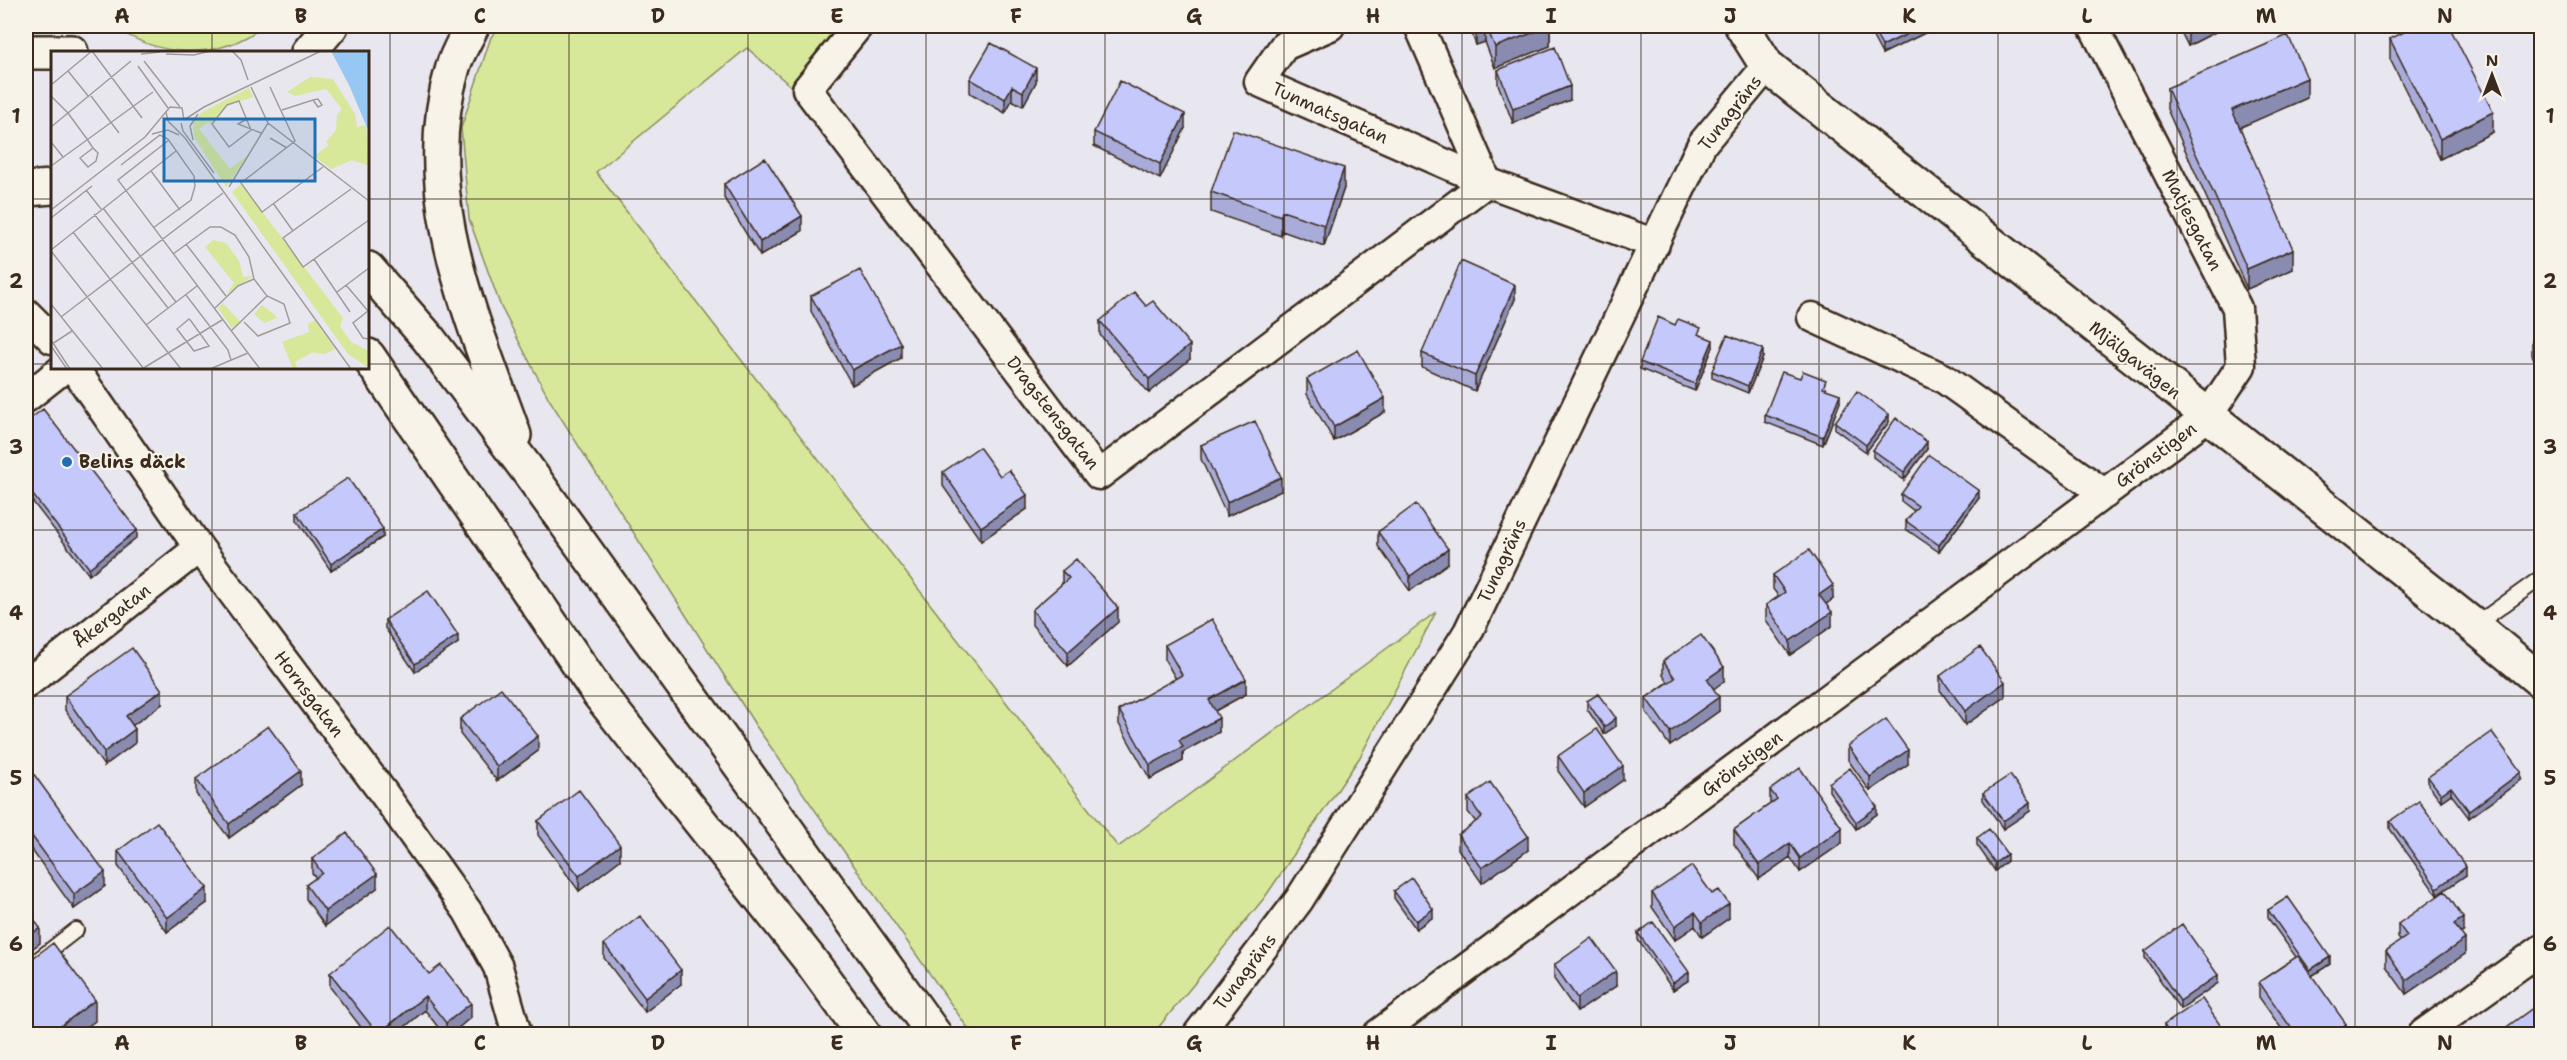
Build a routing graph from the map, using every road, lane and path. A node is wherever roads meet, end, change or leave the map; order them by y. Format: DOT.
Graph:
graph roads {
  1 [pos="50,26"];
  2 [pos="330,26"];
  3 [pos="472,26"];
  4 [pos="858,26"];
  5 [pos="1330,26"];
  6 [pos="1419,26"];
  7 [pos="1742,26"];
  8 [pos="2093,26"];
  9 [pos="70,51"];
  10 [pos="310,51"];
  11 [pos="26,52"];
  12 [pos="51,52"];
  13 [pos="1767,66"];
  14 [pos="1487,182"];
  15 [pos="51,187"];
  16 [pos="26,189"];
  17 [pos="1655,244"];
  18 [pos="369,269"];
  19 [pos="26,313"];
  20 [pos="1812,317"];
  21 [pos="51,338"];
  22 [pos="369,357"];
  23 [pos="63,369"];
  24 [pos="75,369"];
  25 [pos="26,398"];
  26 [pos="2207,417"];
  27 [pos="526,468"];
  28 [pos="2105,494"];
  29 [pos="199,548"];
  30 [pos="2541,577"];
  31 [pos="2474,626"];
  32 [pos="2541,682"];
  33 [pos="26,684"];
  34 [pos="76,930"];
  35 [pos="2541,949"];
  36 [pos="26,969"];
  37 [pos="517,1035"];
  38 [pos="864,1035"];
  39 [pos="934,1035"];
  40 [pos="1198,1035"];
  41 [pos="1378,1035"];
  42 [pos="2423,1035"];
  1 -- 9 [label="main road"];
  2 -- 10 [label="main road"];
  3 -- 27 [label="main road"];
  4 -- 14 [label="street, Dragstensgatan"];
  5 -- 14 [label="street, Tunmatsgatan"];
  6 -- 14 [label="street"];
  7 -- 13 [label="main road, Mjälgavägen"];
  8 -- 26 [label="street, Matjesgatan"];
  11 -- 12 [label="main road"];
  13 -- 17 [label="street, Tunagräns"];
  13 -- 26 [label="main road, Mjälgavägen"];
  14 -- 17 [label="street, Tunmatsgatan"];
  15 -- 16 [label="main road"];
  17 -- 40 [label="street, Tunagräns"];
  18 -- 27 [label="main road"];
  19 -- 21 [label="street"];
  20 -- 28 [label="street, Grönstigen"];
  22 -- 38 [label="main road"];
  23 -- 25 [label="street"];
  24 -- 29 [label="street, Hornsgatan"];
  26 -- 28 [label="street, Grönstigen"];
  26 -- 31 [label="main road, Mjälgavägen"];
  27 -- 39 [label="main road"];
  28 -- 41 [label="street, Grönstigen"];
  29 -- 33 [label="street, Åkergatan"];
  29 -- 37 [label="street, Hornsgatan"];
  30 -- 31 [label="lane"];
  31 -- 32 [label="main road, Mjälgavägen"];
  34 -- 36 [label="lane"];
  35 -- 42 [label="street"];
}
